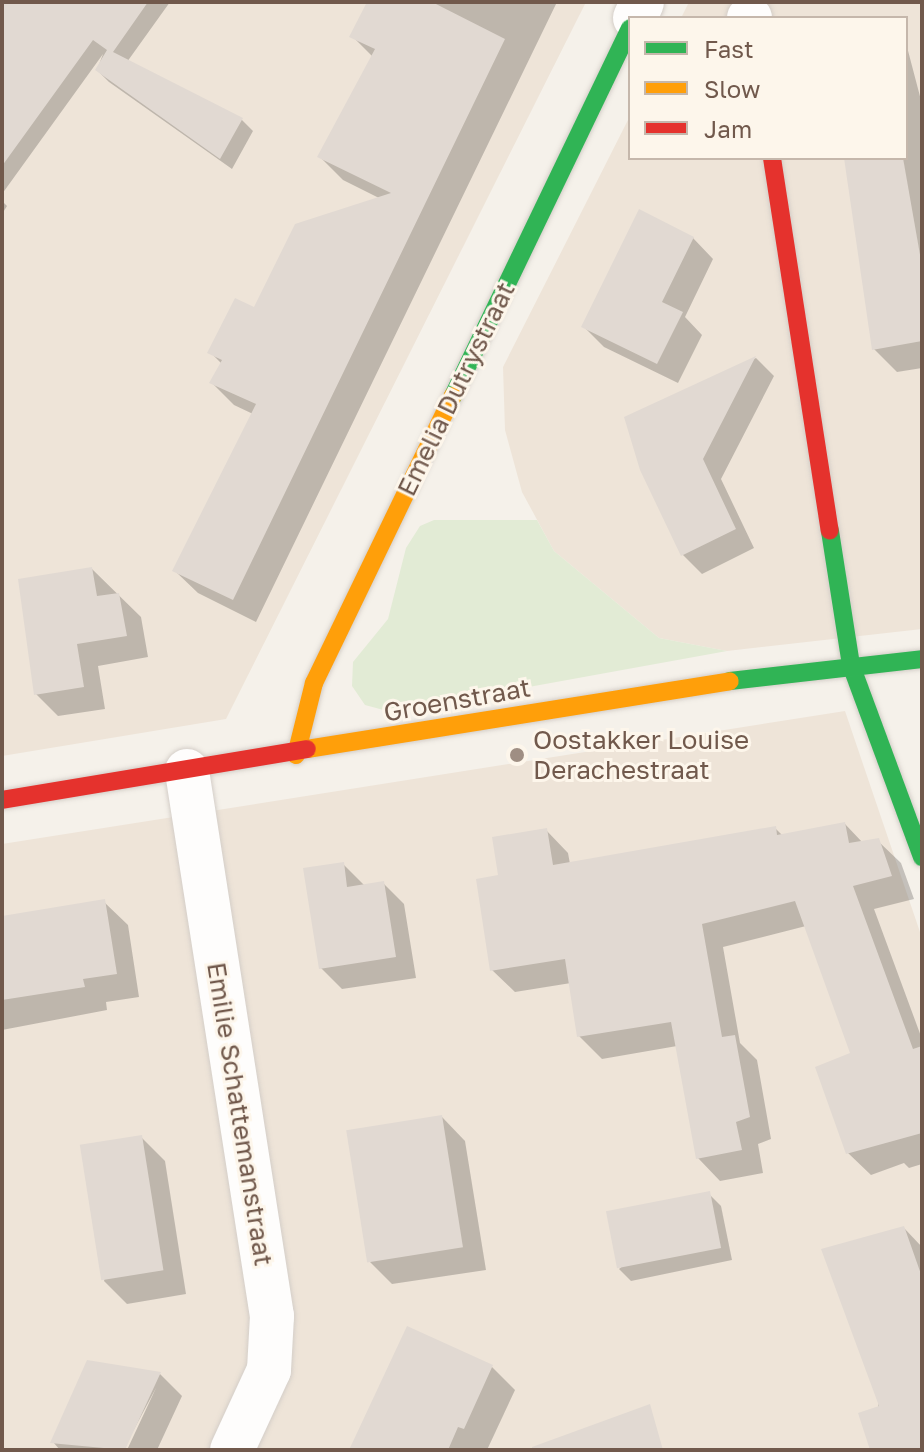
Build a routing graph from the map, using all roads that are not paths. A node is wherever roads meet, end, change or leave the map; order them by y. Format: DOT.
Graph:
graph roads {
  1 [pos="628,32"];
  2 [pos="772,160"];
  3 [pos="922,659"];
  4 [pos="851,665"];
  5 [pos="296,755"];
  6 [pos="187,771"];
  7 [pos="2,800"];
  8 [pos="922,857"];
  9 [pos="232,1450"];
  1 -- 5 [label="street, Emelia Dutrystraat"];
  2 -- 4 [label="street"];
  3 -- 4 [label="street, Groenstraat"];
  4 -- 5 [label="street, Groenstraat"];
  4 -- 8 [label="street"];
  5 -- 6 [label="street, Groenstraat"];
  6 -- 7 [label="street, Groenstraat"];
  6 -- 9 [label="street, Emilie Schattemanstraat"];
}
